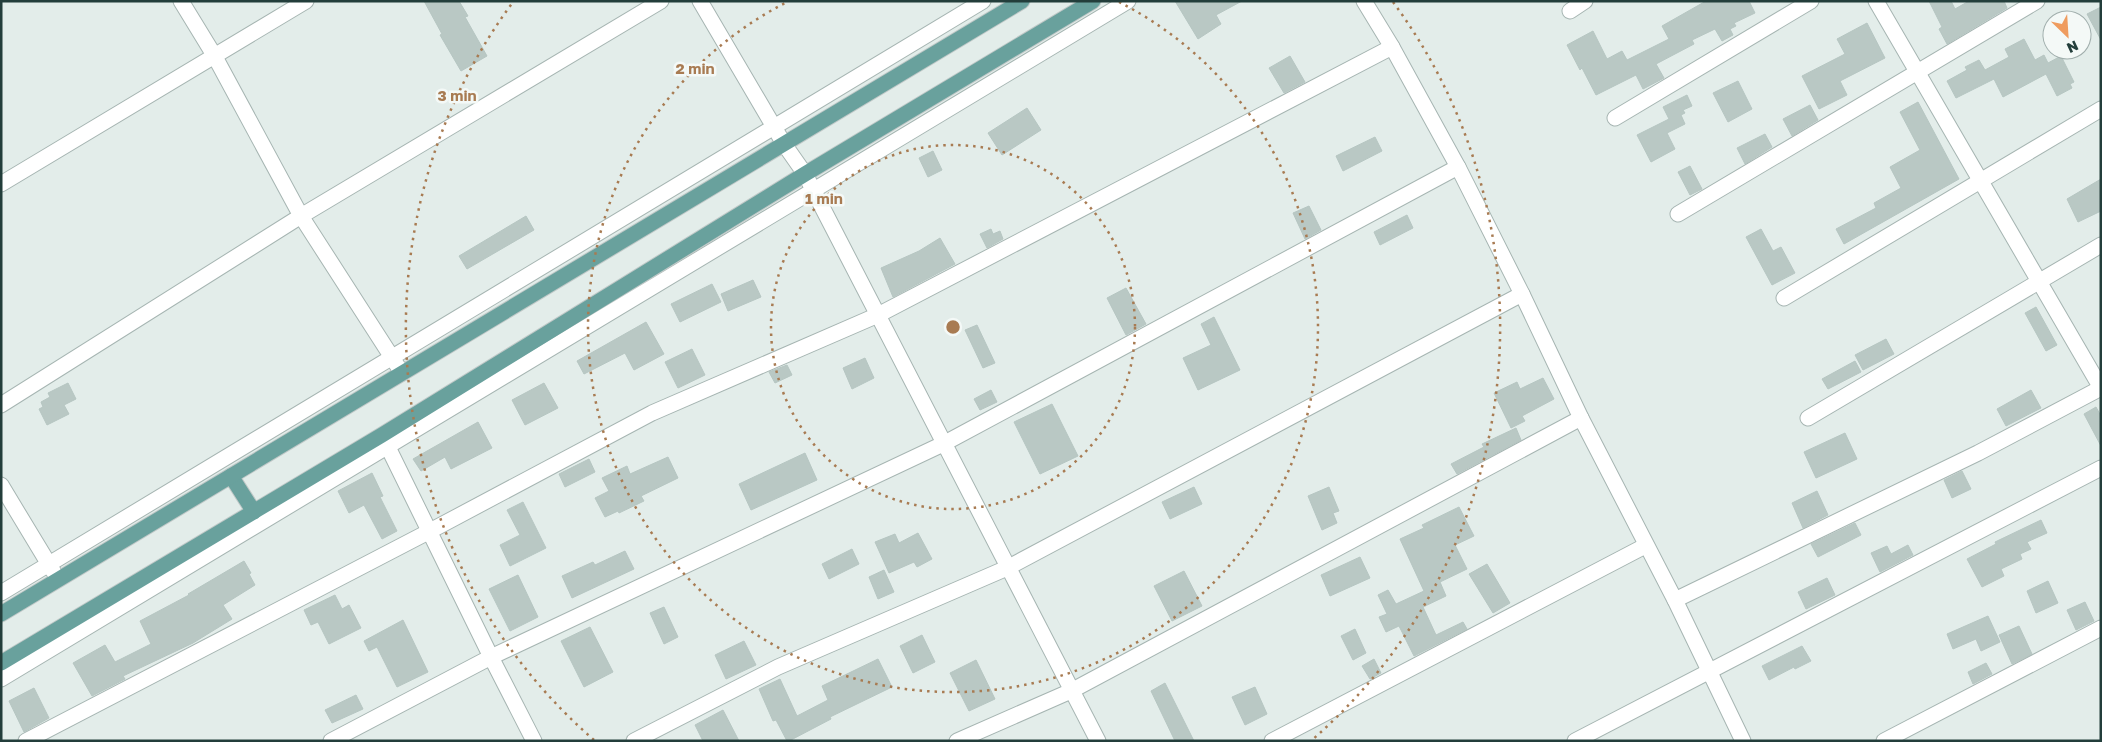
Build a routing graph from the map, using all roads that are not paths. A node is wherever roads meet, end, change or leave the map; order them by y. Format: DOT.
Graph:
graph roads {
  1 [pos="181,1"];
  2 [pos="306,1"];
  3 [pos="661,1"];
  4 [pos="700,1"];
  5 [pos="982,1"];
  6 [pos="1022,1"];
  7 [pos="1093,1"];
  8 [pos="1128,1"];
  9 [pos="1364,1"];
  10 [pos="1585,1"];
  11 [pos="1811,1"];
  12 [pos="1876,1"];
  13 [pos="2037,1"];
  14 [pos="1570,10"];
  15 [pos="1392,47"];
  16 [pos="214,56"];
  17 [pos="1918,72"];
  18 [pos="2101,110"];
  19 [pos="1615,118"];
  20 [pos="775,127"];
  21 [pos="784,144"];
  22 [pos="1458,167"];
  23 [pos="805,174"];
  24 [pos="1981,181"];
  25 [pos="1,184"];
  26 [pos="814,190"];
  27 [pos="1678,214"];
  28 [pos="301,216"];
  29 [pos="2101,245"];
  30 [pos="2039,281"];
  31 [pos="1522,294"];
  32 [pos="1784,298"];
  33 [pos="878,316"];
  34 [pos="392,357"];
  35 [pos="402,373"];
  36 [pos="2101,388"];
  37 [pos="1,405"];
  38 [pos="1581,418"];
  39 [pos="1808,418"];
  40 [pos="385,441"];
  41 [pos="943,444"];
  42 [pos="2101,468"];
  43 [pos="231,476"];
  44 [pos="1,485"];
  45 [pos="254,512"];
  46 [pos="430,531"];
  47 [pos="1645,546"];
  48 [pos="49,564"];
  49 [pos="1007,568"];
  50 [pos="58,580"];
  51 [pos="1,593"];
  52 [pos="1675,600"];
  53 [pos="1,614"];
  54 [pos="2101,628"];
  55 [pos="491,657"];
  56 [pos="1,663"];
  57 [pos="1708,671"];
  58 [pos="1,679"];
  59 [pos="1071,691"];
  60 [pos="26,741"];
  61 [pos="331,741"];
  62 [pos="534,741"];
  63 [pos="634,741"];
  64 [pos="957,741"];
  65 [pos="1098,741"];
  66 [pos="1272,741"];
  67 [pos="1575,741"];
  68 [pos="1743,741"];
  69 [pos="1884,741"];
  1 -- 16 [label="street"];
  2 -- 16 [label="street"];
  3 -- 28 [label="street"];
  4 -- 20 [label="street"];
  5 -- 20 [label="street"];
  6 -- 21 [label="main road"];
  7 -- 23 [label="main road"];
  8 -- 26 [label="street"];
  9 -- 15 [label="street"];
  10 -- 14 [label="street"];
  11 -- 19 [label="street"];
  12 -- 17 [label="street"];
  13 -- 17 [label="street"];
  15 -- 22 [label="street"];
  15 -- 33 [label="street"];
  16 -- 25 [label="street"];
  16 -- 28 [label="street"];
  17 -- 24 [label="street"];
  17 -- 27 [label="street"];
  18 -- 24 [label="street"];
  20 -- 21 [label="street"];
  20 -- 34 [label="street"];
  21 -- 23 [label="street"];
  21 -- 35 [label="main road"];
  22 -- 31 [label="street"];
  22 -- 41 [label="street"];
  23 -- 26 [label="street"];
  23 -- 40 [label="main road"];
  24 -- 30 [label="street"];
  24 -- 32 [label="street"];
  26 -- 33 [label="street"];
  26 -- 40 [label="street"];
  28 -- 34 [label="street"];
  28 -- 37 [label="street"];
  29 -- 30 [label="street"];
  30 -- 36 [label="street"];
  30 -- 39 [label="street"];
  31 -- 38 [label="street"];
  31 -- 49 [label="street"];
  33 -- 41 [label="street"];
  33 -- 46 [label="street"];
  34 -- 35 [label="street"];
  34 -- 48 [label="street"];
  35 -- 43 [label="main road"];
  36 -- 52 [label="street"];
  38 -- 47 [label="street"];
  38 -- 59 [label="street"];
  40 -- 45 [label="main road"];
  40 -- 46 [label="street"];
  40 -- 58 [label="street"];
  41 -- 49 [label="street"];
  41 -- 55 [label="street"];
  42 -- 57 [label="street"];
  43 -- 45 [label="main road"];
  43 -- 50 [label="main road"];
  44 -- 48 [label="street"];
  45 -- 56 [label="main road"];
  46 -- 55 [label="street"];
  46 -- 60 [label="street"];
  47 -- 52 [label="street"];
  47 -- 66 [label="street"];
  48 -- 50 [label="street"];
  48 -- 51 [label="street"];
  49 -- 59 [label="street"];
  49 -- 63 [label="street"];
  50 -- 53 [label="main road"];
  52 -- 57 [label="street"];
  54 -- 69 [label="street"];
  55 -- 61 [label="street"];
  55 -- 62 [label="street"];
  57 -- 67 [label="street"];
  57 -- 68 [label="street"];
  59 -- 64 [label="street"];
  59 -- 65 [label="street"];
}
